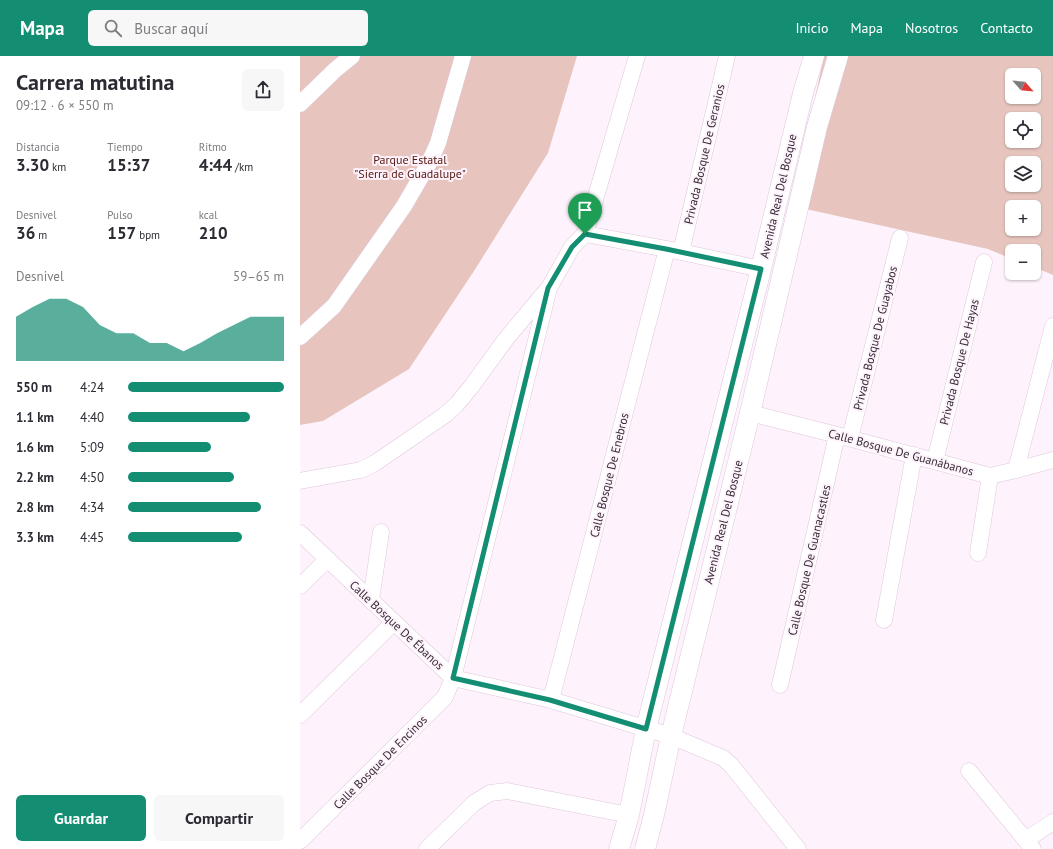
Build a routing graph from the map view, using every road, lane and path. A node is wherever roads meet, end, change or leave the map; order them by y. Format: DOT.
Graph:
graph roads {
  1 [pos="352,56"];
  2 [pos="463,56"];
  3 [pos="637,56"];
  4 [pos="727,56"];
  5 [pos="814,56"];
  6 [pos="838,56"];
  7 [pos="300,104"];
  8 [pos="585,234"];
  9 [pos="900,238"];
  10 [pos="674,251"];
  11 [pos="984,262"];
  12 [pos="761,269"];
  13 [pos="548,288"];
  14 [pos="1053,326"];
  15 [pos="300,338"];
  16 [pos="750,413"];
  17 [pos="843,436"];
  18 [pos="914,455"];
  19 [pos="1053,460"];
  20 [pos="935,461"];
  21 [pos="1016,470"];
  22 [pos="990,476"];
  23 [pos="300,481"];
  24 [pos="300,532"];
  25 [pos="381,532"];
  26 [pos="978,553"];
  27 [pos="328,559"];
  28 [pos="300,586"];
  29 [pos="371,600"];
  30 [pos="884,620"];
  31 [pos="394,622"];
  32 [pos="453,678"];
  33 [pos="780,685"];
  34 [pos="550,700"];
  35 [pos="300,715"];
  36 [pos="646,729"];
  37 [pos="671,736"];
  38 [pos="969,771"];
  39 [pos="629,815"];
  40 [pos="1053,822"];
  41 [pos="300,841"];
  42 [pos="1030,845"];
  43 [pos="427,849"];
  44 [pos="619,849"];
  45 [pos="645,849"];
  46 [pos="798,849"];
  1 -- 7 [label="street"];
  2 -- 15 [label="street"];
  3 -- 8 [label="street"];
  4 -- 10 [label="street, Privada Bosque De Geranios"];
  5 -- 12 [label="main road, Avenida Real Del Bosque"];
  6 -- 16 [label="main road, Avenida Real Del Bosque"];
  8 -- 10 [label="street"];
  8 -- 13 [label="street"];
  9 -- 17 [label="street, Privada Bosque De Guayabos"];
  10 -- 12 [label="street"];
  10 -- 34 [label="street, Calle Bosque De Enebros"];
  11 -- 20 [label="street, Privada Bosque De Hayas"];
  12 -- 36 [label="main road, Avenida Real Del Bosque"];
  13 -- 23 [label="street"];
  13 -- 32 [label="street, Calle Bosque De Encinos"];
  14 -- 21 [label="street"];
  16 -- 17 [label="street, Calle Bosque De Guanábanos"];
  16 -- 37 [label="main road, Avenida Real Del Bosque"];
  17 -- 18 [label="street, Calle Bosque De Guanábanos"];
  17 -- 33 [label="street, Calle Bosque De Guanacastles"];
  18 -- 20 [label="street, Calle Bosque De Guanábanos"];
  18 -- 30 [label="street"];
  19 -- 21 [label="street, Calle Bosque De Guanábanos"];
  20 -- 22 [label="street, Calle Bosque De Guanábanos"];
  21 -- 22 [label="street, Calle Bosque De Guanábanos"];
  22 -- 26 [label="street"];
  24 -- 27 [label="street, Calle Bosque De Ébanos"];
  25 -- 29 [label="street"];
  27 -- 28 [label="street"];
  27 -- 29 [label="street, Calle Bosque De Ébanos"];
  29 -- 31 [label="street, Calle Bosque De Ébanos"];
  31 -- 32 [label="street, Calle Bosque De Ébanos"];
  31 -- 35 [label="street"];
  32 -- 34 [label="street, Calle Bosque De Ébanos"];
  32 -- 41 [label="street, Calle Bosque De Encinos"];
  34 -- 36 [label="street, Calle Bosque De Ébanos"];
  36 -- 37 [label="street, Calle Bosque De Ébanos"];
  36 -- 39 [label="main road, Avenida Real Del Bosque"];
  37 -- 45 [label="main road, Avenida Real Del Bosque"];
  37 -- 46 [label="street, Calle Bosque De Ébanos"];
  38 -- 42 [label="street"];
  39 -- 43 [label="street"];
  39 -- 44 [label="main road, Avenida Real Del Bosque"];
  40 -- 42 [label="street"];
}
